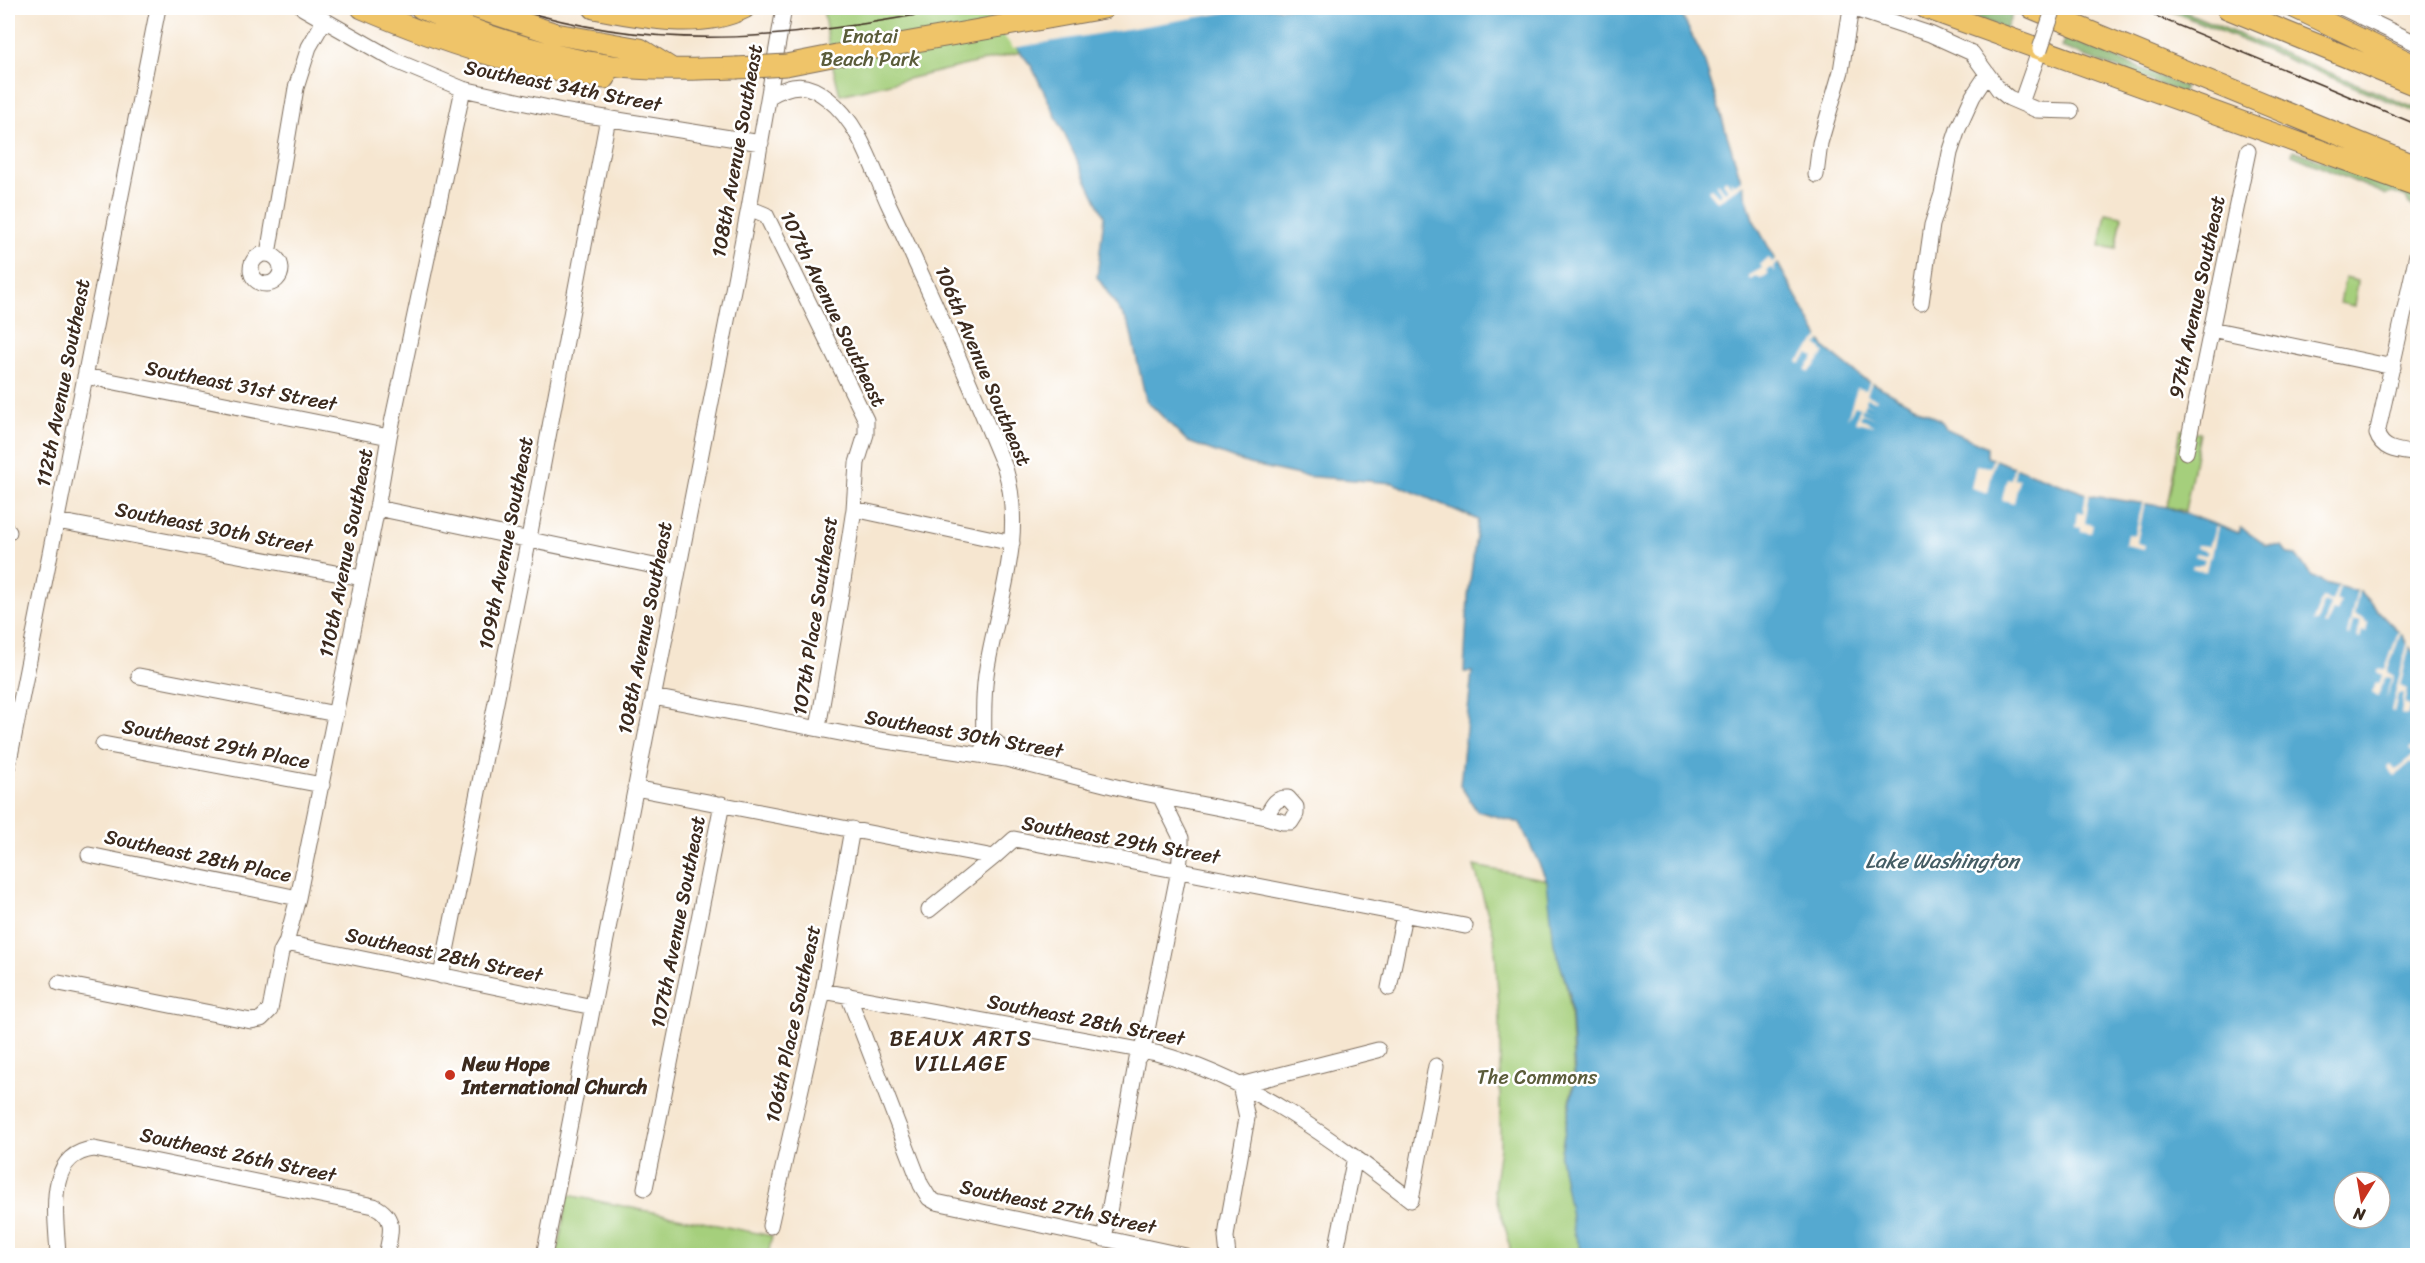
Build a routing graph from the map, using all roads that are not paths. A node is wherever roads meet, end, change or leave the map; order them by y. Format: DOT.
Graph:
graph roads {
  1 [pos="158,8"];
  2 [pos="303,8"];
  3 [pos="362,8"];
  4 [pos="421,8"];
  5 [pos="477,8"];
  6 [pos="594,8"];
  7 [pos="784,8"];
  8 [pos="1104,8"];
  9 [pos="1851,8"];
  10 [pos="1926,8"];
  11 [pos="2032,8"];
  12 [pos="2054,8"];
  13 [pos="2227,8"];
  14 [pos="2296,8"];
  15 [pos="2343,8"];
  16 [pos="739,10"];
  17 [pos="324,21"];
  18 [pos="2418,44"];
  19 [pos="2040,49"];
  20 [pos="2418,67"];
  21 [pos="673,69"];
  22 [pos="1987,75"];
  23 [pos="2418,86"];
  24 [pos="463,89"];
  25 [pos="770,96"];
  26 [pos="2021,103"];
  27 [pos="2071,111"];
  28 [pos="608,118"];
  29 [pos="760,143"];
  30 [pos="2248,151"];
  31 [pos="2418,167"];
  32 [pos="1816,175"];
  33 [pos="2418,186"];
  34 [pos="748,208"];
  35 [pos="268,254"];
  36 [pos="2416,259"];
  37 [pos="1921,303"];
  38 [pos="2211,329"];
  39 [pos="2393,367"];
  40 [pos="85,376"];
  41 [pos="389,437"];
  42 [pos="2186,452"];
  43 [pos="2418,454"];
  44 [pos="377,508"];
  45 [pos="854,509"];
  46 [pos="57,520"];
  47 [pos="529,538"];
  48 [pos="1012,543"];
  49 [pos="678,571"];
  50 [pos="362,578"];
  51 [pos="139,676"];
  52 [pos="653,697"];
  53 [pos="336,714"];
  54 [pos="818,728"];
  55 [pos="984,734"];
  56 [pos="103,744"];
  57 [pos="984,756"];
  58 [pos="1006,759"];
  59 [pos="8,766"];
  60 [pos="322,785"];
  61 [pos="635,788"];
  62 [pos="1160,796"];
  63 [pos="722,804"];
  64 [pos="1266,817"];
  65 [pos="852,829"];
  66 [pos="89,855"];
  67 [pos="994,857"];
  68 [pos="1179,870"];
  69 [pos="298,898"];
  70 [pos="929,910"];
  71 [pos="1404,915"];
  72 [pos="1465,926"];
  73 [pos="286,943"];
  74 [pos="441,976"];
  75 [pos="59,983"];
  76 [pos="1389,988"];
  77 [pos="824,991"];
  78 [pos="848,995"];
  79 [pos="593,1007"];
  80 [pos="1143,1050"];
  81 [pos="1378,1050"];
  82 [pos="1436,1066"];
  83 [pos="1240,1085"];
  84 [pos="1355,1157"];
  85 [pos="645,1188"];
  86 [pos="770,1226"];
  87 [pos="1104,1239"];
  88 [pos="58,1256"];
  89 [pos="386,1256"];
  90 [pos="544,1256"];
  91 [pos="1186,1256"];
  92 [pos="1228,1256"];
  93 [pos="1335,1256"];
  1 -- 40 [label="street, 112th Avenue Southeast"];
  2 -- 17 [label="street, Southeast 34th Street"];
  3 -- 21 [label="highway"];
  4 -- 21 [label="highway"];
  5 -- 21 [label="highway"];
  6 -- 16 [label="highway"];
  7 -- 25 [label="street, 108th Avenue Southeast"];
  8 -- 21 [label="highway, bridge"];
  9 -- 22 [label="street"];
  9 -- 32 [label="street"];
  10 -- 19 [label="highway"];
  11 -- 31 [label="highway"];
  12 -- 19 [label="street, bridge"];
  13 -- 23 [label="highway"];
  14 -- 20 [label="highway"];
  15 -- 18 [label="street"];
  17 -- 24 [label="street, Southeast 34th Street"];
  17 -- 35 [label="street"];
  19 -- 26 [label="street"];
  19 -- 33 [label="highway"];
  22 -- 26 [label="street"];
  22 -- 37 [label="street"];
  24 -- 28 [label="street, Southeast 34th Street"];
  24 -- 41 [label="street, 110th Avenue Southeast"];
  25 -- 29 [label="street, 108th Avenue Southeast"];
  25 -- 48 [label="street, 106th Avenue Southeast"];
  26 -- 27 [label="street"];
  28 -- 29 [label="street, Southeast 34th Street"];
  28 -- 47 [label="street, 109th Avenue Southeast"];
  29 -- 34 [label="street, 108th Avenue Southeast"];
  30 -- 38 [label="street, 97th Avenue Southeast"];
  34 -- 45 [label="street, 107th Avenue Southeast"];
  34 -- 49 [label="street, 108th Avenue Southeast"];
  36 -- 39 [label="street"];
  38 -- 39 [label="street"];
  38 -- 42 [label="street, 97th Avenue Southeast"];
  39 -- 43 [label="street"];
  40 -- 41 [label="street, Southeast 31st Street"];
  40 -- 46 [label="street, 112th Avenue Southeast"];
  41 -- 44 [label="street, 110th Avenue Southeast"];
  44 -- 47 [label="street"];
  44 -- 50 [label="street, 110th Avenue Southeast"];
  45 -- 48 [label="street"];
  45 -- 54 [label="street, 107th Place Southeast"];
  46 -- 50 [label="street, Southeast 30th Street"];
  46 -- 59 [label="street, 112th Avenue Southeast"];
  47 -- 49 [label="street"];
  47 -- 74 [label="street, 109th Avenue Southeast"];
  48 -- 55 [label="street, 106th Avenue Southeast"];
  49 -- 52 [label="street, 108th Avenue Southeast"];
  50 -- 53 [label="street, 110th Avenue Southeast"];
  51 -- 53 [label="street"];
  52 -- 54 [label="street, Southeast 30th Street"];
  52 -- 61 [label="street, 108th Avenue Southeast"];
  53 -- 60 [label="street, 110th Avenue Southeast"];
  54 -- 57 [label="street, Southeast 30th Street"];
  55 -- 57 [label="street, 106th Avenue Southeast"];
  55 -- 58 [label="street"];
  56 -- 60 [label="street, Southeast 29th Place"];
  57 -- 58 [label="street, Southeast 30th Street"];
  58 -- 62 [label="street, Southeast 30th Street"];
  60 -- 69 [label="street, 110th Avenue Southeast"];
  61 -- 63 [label="street"];
  61 -- 79 [label="street, 108th Avenue Southeast"];
  62 -- 64 [label="street, Southeast 30th Street"];
  62 -- 68 [label="street"];
  63 -- 65 [label="street"];
  63 -- 85 [label="street, 107th Avenue Southeast"];
  65 -- 67 [label="street"];
  65 -- 77 [label="street, 106th Place Southeast"];
  66 -- 69 [label="street, Southeast 28th Place"];
  67 -- 68 [label="street, Southeast 29th Street"];
  67 -- 70 [label="street"];
  68 -- 71 [label="street, Southeast 29th Street"];
  68 -- 80 [label="street"];
  69 -- 73 [label="street, 110th Avenue Southeast"];
  71 -- 72 [label="street, Southeast 29th Street"];
  71 -- 76 [label="street"];
  73 -- 74 [label="street, Southeast 28th Street"];
  73 -- 75 [label="street, 110th Avenue Southeast"];
  74 -- 79 [label="street, Southeast 28th Street"];
  77 -- 78 [label="street, Southeast 28th Street"];
  77 -- 86 [label="street, 106th Place Southeast"];
  78 -- 80 [label="street, Southeast 28th Street"];
  78 -- 87 [label="street, Southeast 27th Street"];
  79 -- 90 [label="street, 108th Avenue Southeast"];
  80 -- 83 [label="street, Southeast 28th Street"];
  80 -- 87 [label="street"];
  81 -- 83 [label="street"];
  82 -- 84 [label="street, Southeast 28th Street"];
  83 -- 84 [label="street, Southeast 28th Street"];
  83 -- 92 [label="street"];
  84 -- 93 [label="street"];
  87 -- 91 [label="street, Southeast 27th Street"];
  88 -- 89 [label="street, Southeast 26th Street"];
}
